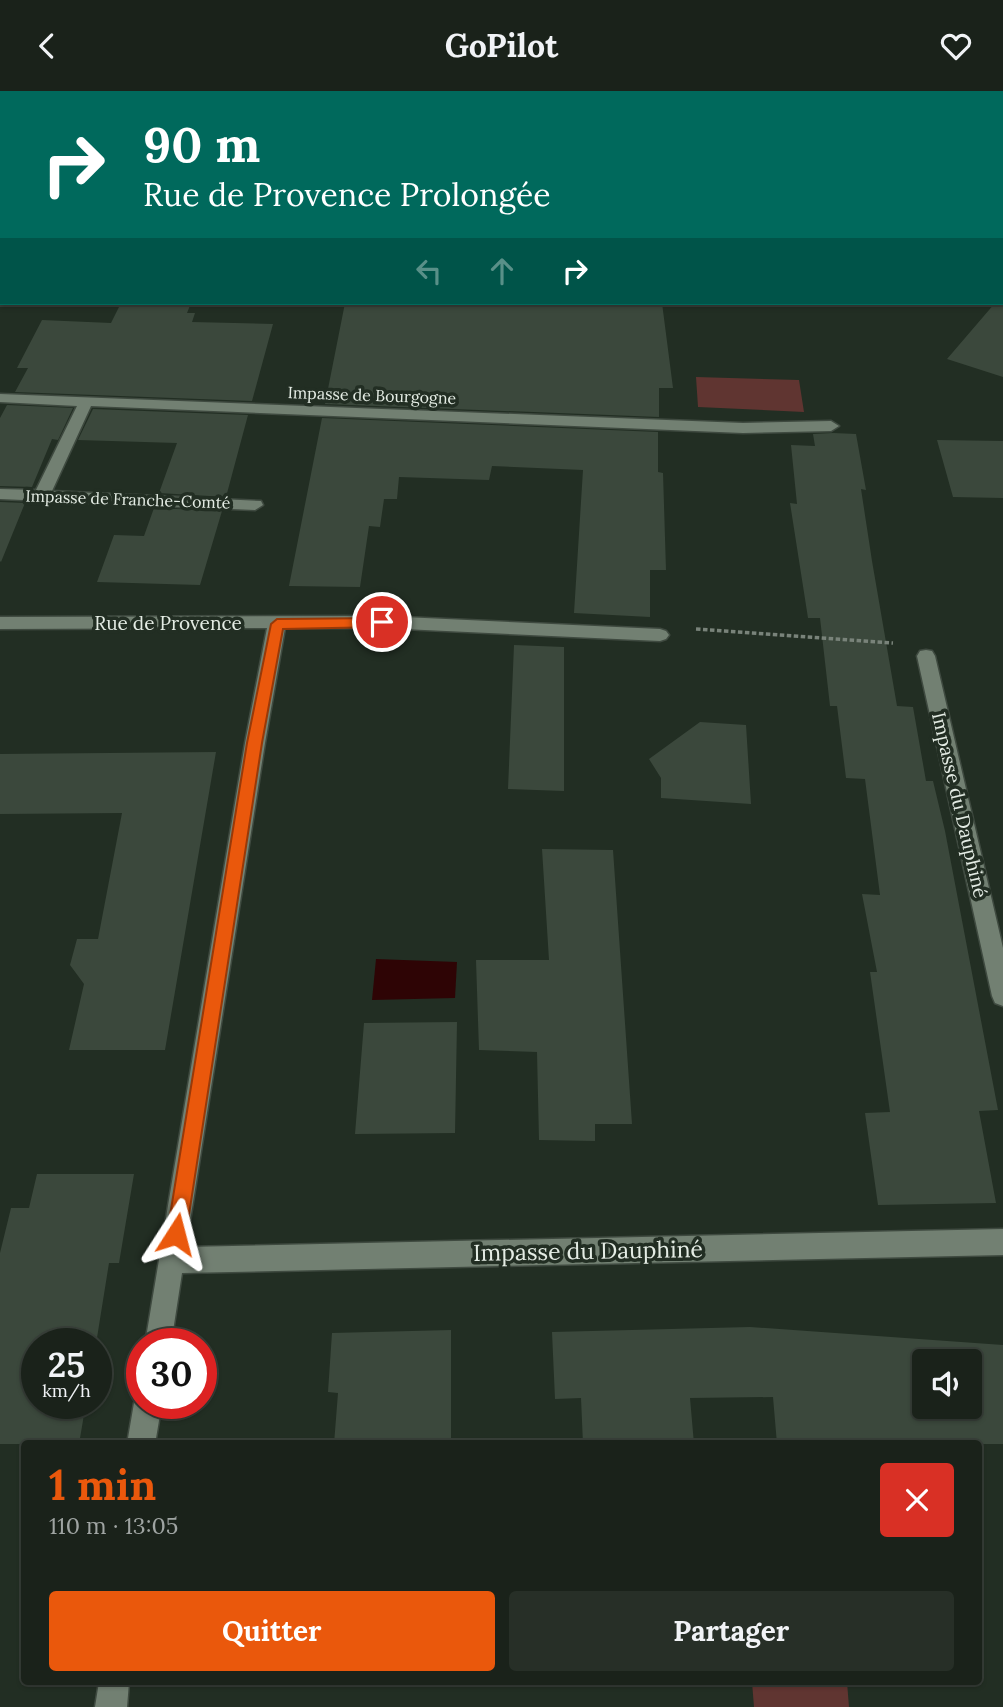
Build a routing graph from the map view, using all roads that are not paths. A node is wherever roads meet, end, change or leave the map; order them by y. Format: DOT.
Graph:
graph roads {
  1 [pos="0,398"];
  2 [pos="86,402"];
  3 [pos="831,426"];
  4 [pos="0,494"];
  5 [pos="42,495"];
  6 [pos="255,505"];
  7 [pos="0,623"];
  8 [pos="277,624"];
  9 [pos="660,635"];
  10 [pos="926,656"];
  11 [pos="1003,996"];
  12 [pos="1003,1242"];
  13 [pos="172,1259"];
  14 [pos="161,1328"];
  15 [pos="145,1419"];
  16 [pos="142,1440"];
  17 [pos="114,1685"];
  18 [pos="111,1707"];
  1 -- 2 [label="street, Impasse de Bourgogne"];
  2 -- 3 [label="street, Impasse de Bourgogne"];
  2 -- 5 [label="street"];
  4 -- 5 [label="street, Impasse de Franche-Comté"];
  5 -- 6 [label="street, Impasse de Franche-Comté"];
  7 -- 8 [label="street, Rue de Provence"];
  8 -- 9 [label="street, Rue de Provence"];
  8 -- 13 [label="street"];
  10 -- 11 [label="street, Impasse du Dauphiné"];
  12 -- 13 [label="street, Impasse du Dauphiné"];
  13 -- 14 [label="street"];
  15 -- 16 [label="street"];
  17 -- 18 [label="street"];
}
